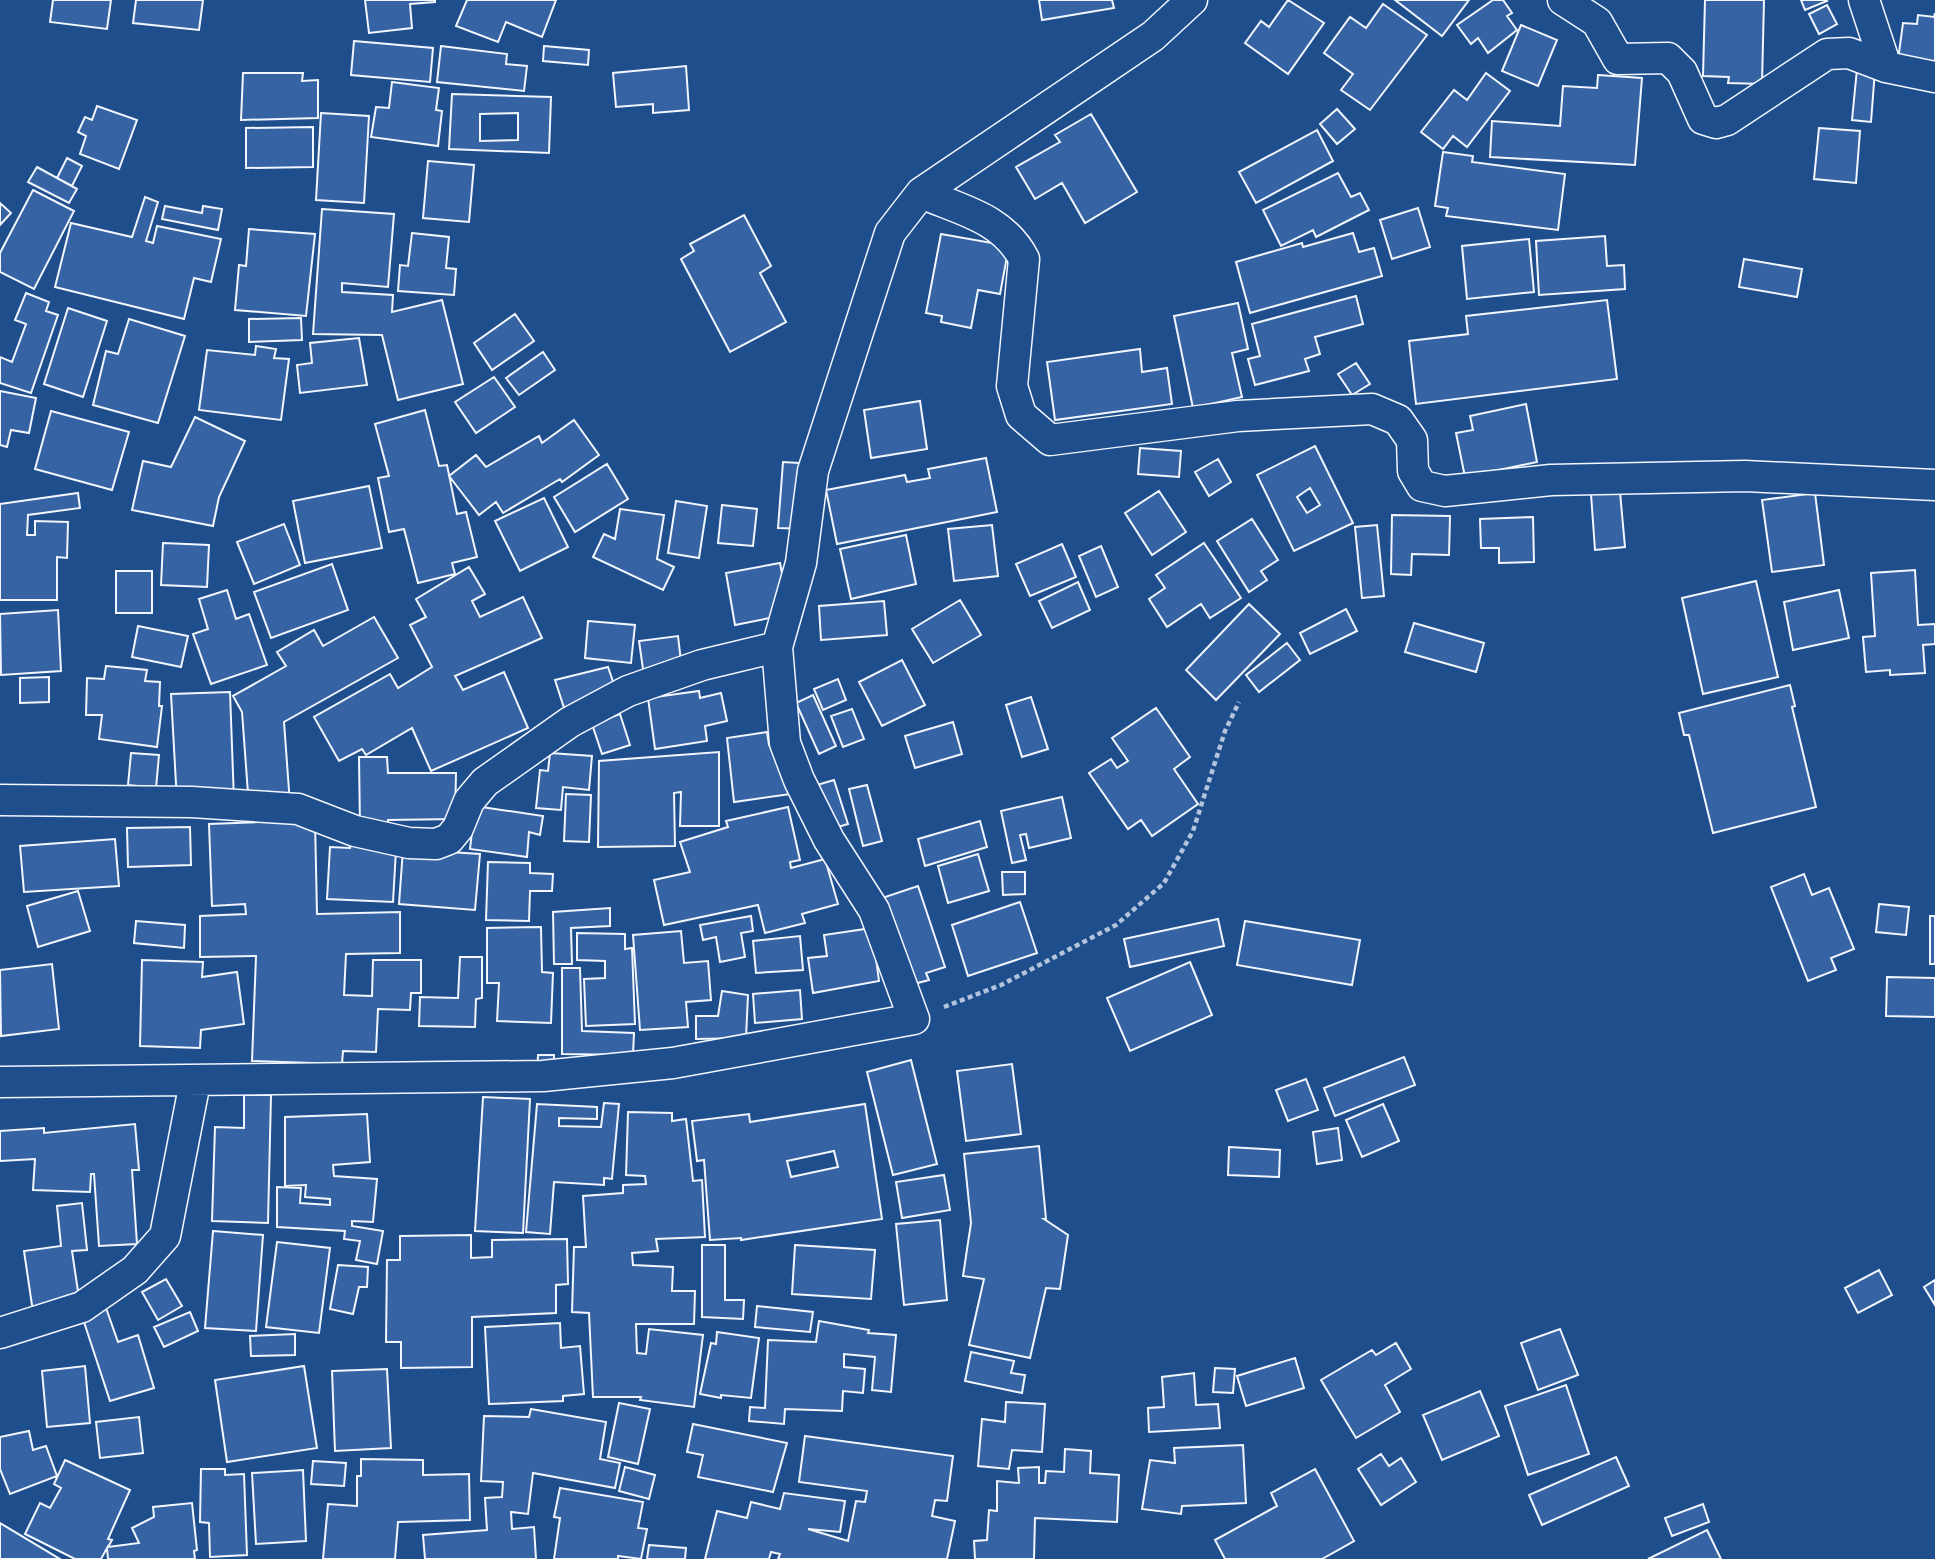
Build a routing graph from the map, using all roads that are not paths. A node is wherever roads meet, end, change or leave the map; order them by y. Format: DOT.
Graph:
graph roads {
  1 [pos="1192,0"];
  2 [pos="1563,0"];
  3 [pos="1864,0"];
  4 [pos="1886,67"];
  5 [pos="1935,77"];
  6 [pos="921,193"];
  7 [pos="1935,485"];
  8 [pos="777,647"];
  9 [pos="0,800"];
  10 [pos="0,1082"];
  11 [pos="195,1082"];
  12 [pos="0,1334"];
  1 -- 6 [label="street"];
  2 -- 4 [label="street"];
  3 -- 4 [label="street"];
  4 -- 5 [label="street"];
  6 -- 7 [label="street"];
  6 -- 8 [label="street"];
  8 -- 9 [label="street"];
  8 -- 11 [label="street"];
  10 -- 11 [label="street"];
  11 -- 12 [label="street"];
}
